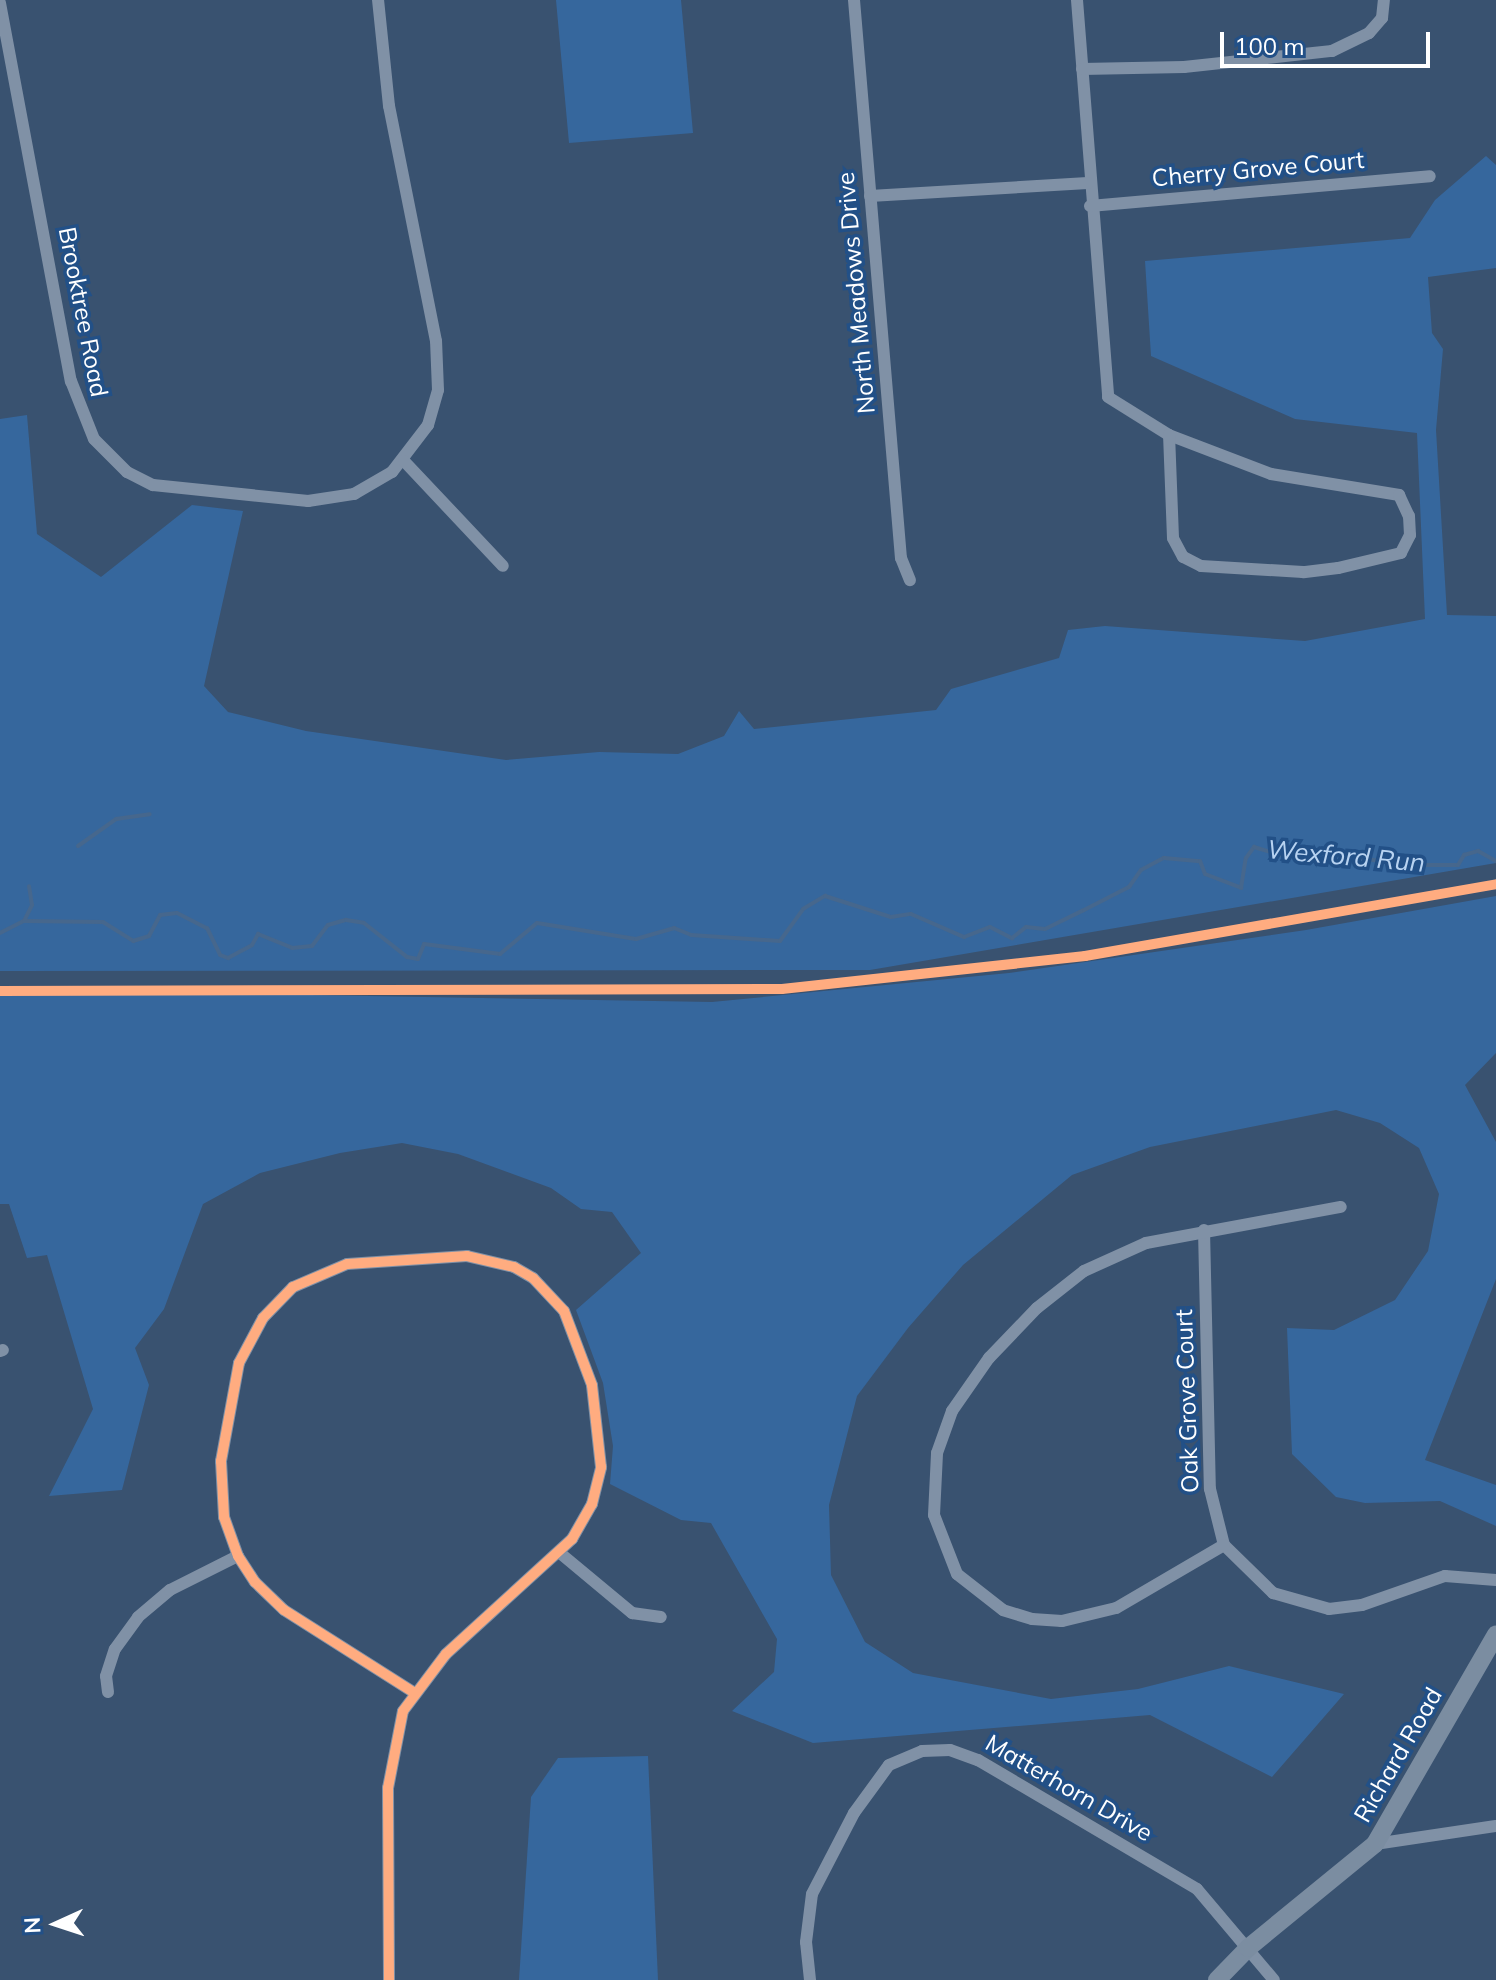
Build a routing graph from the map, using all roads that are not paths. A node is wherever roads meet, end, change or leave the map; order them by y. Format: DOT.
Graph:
graph roads {
  1 [pos="378,0"];
  2 [pos="854,0"];
  3 [pos="1077,0"];
  4 [pos="1384,0"];
  5 [pos="0,3"];
  6 [pos="1082,69"];
  7 [pos="1430,176"];
  8 [pos="1088,183"];
  9 [pos="870,196"];
  10 [pos="1090,206"];
  11 [pos="1169,435"];
  12 [pos="404,461"];
  13 [pos="503,566"];
  14 [pos="910,580"];
  15 [pos="1341,1207"];
  16 [pos="1204,1230"];
  17 [pos="1224,1545"];
  18 [pos="560,1553"];
  19 [pos="238,1556"];
  20 [pos="1496,1580"];
  21 [pos="661,1617"];
  22 [pos="1496,1634"];
  23 [pos="108,1692"];
  24 [pos="413,1692"];
  25 [pos="1496,1826"];
  26 [pos="1375,1844"];
  27 [pos="1248,1948"];
  28 [pos="389,1980"];
  29 [pos="810,1980"];
  30 [pos="1217,1980"];
  31 [pos="1274,1980"];
  1 -- 12 [label="street, Brooktree Road"];
  2 -- 9 [label="street, North Meadows Drive"];
  3 -- 6 [label="street"];
  4 -- 6 [label="street"];
  5 -- 12 [label="street, Brooktree Road"];
  6 -- 8 [label="street"];
  7 -- 10 [label="street, Cherry Grove Court"];
  8 -- 9 [label="street"];
  8 -- 10 [label="street"];
  9 -- 14 [label="street, North Meadows Drive"];
  10 -- 11 [label="street"];
  11 -- 11 [label="street"];
  12 -- 13 [label="street"];
  15 -- 16 [label="street"];
  16 -- 17 [label="street, Oak Grove Court"];
  16 -- 17 [label="street"];
  17 -- 20 [label="street"];
  18 -- 19 [label="street"];
  18 -- 21 [label="street"];
  18 -- 24 [label="street"];
  19 -- 23 [label="street"];
  19 -- 24 [label="street"];
  22 -- 26 [label="street, Richard Road"];
  24 -- 28 [label="street"];
  25 -- 26 [label="street"];
  26 -- 27 [label="street, Richard Road"];
  27 -- 29 [label="street, Matterhorn Drive"];
  27 -- 30 [label="street, Richard Road"];
  27 -- 31 [label="street, Matterhorn Drive"];
}
